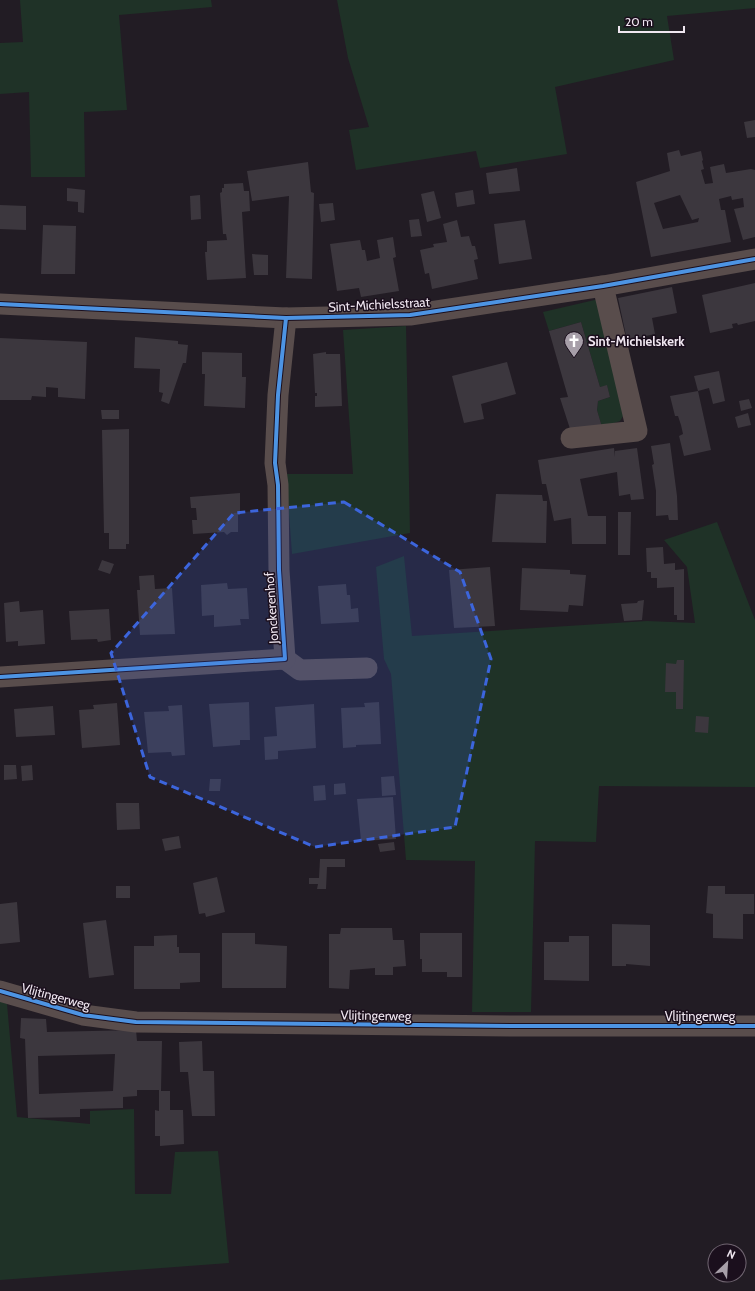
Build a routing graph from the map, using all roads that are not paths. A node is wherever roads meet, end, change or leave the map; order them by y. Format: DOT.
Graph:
graph roads {
  1 [pos="755,259"];
  2 [pos="603,286"];
  3 [pos="0,304"];
  4 [pos="286,318"];
  5 [pos="571,438"];
  6 [pos="285,659"];
  7 [pos="367,668"];
  8 [pos="0,678"];
  9 [pos="0,991"];
  10 [pos="755,1026"];
  1 -- 2 [label="street, Sint-Michielsstraat"];
  2 -- 4 [label="street, Sint-Michielsstraat"];
  2 -- 5 [label="street"];
  3 -- 4 [label="street, Sint-Michielsstraat"];
  4 -- 6 [label="street, Jonckerenhof"];
  6 -- 7 [label="street, Jonckerenhof"];
  6 -- 8 [label="street, Jonckerenhof"];
  9 -- 10 [label="street, Vlijtingerweg"];
}
